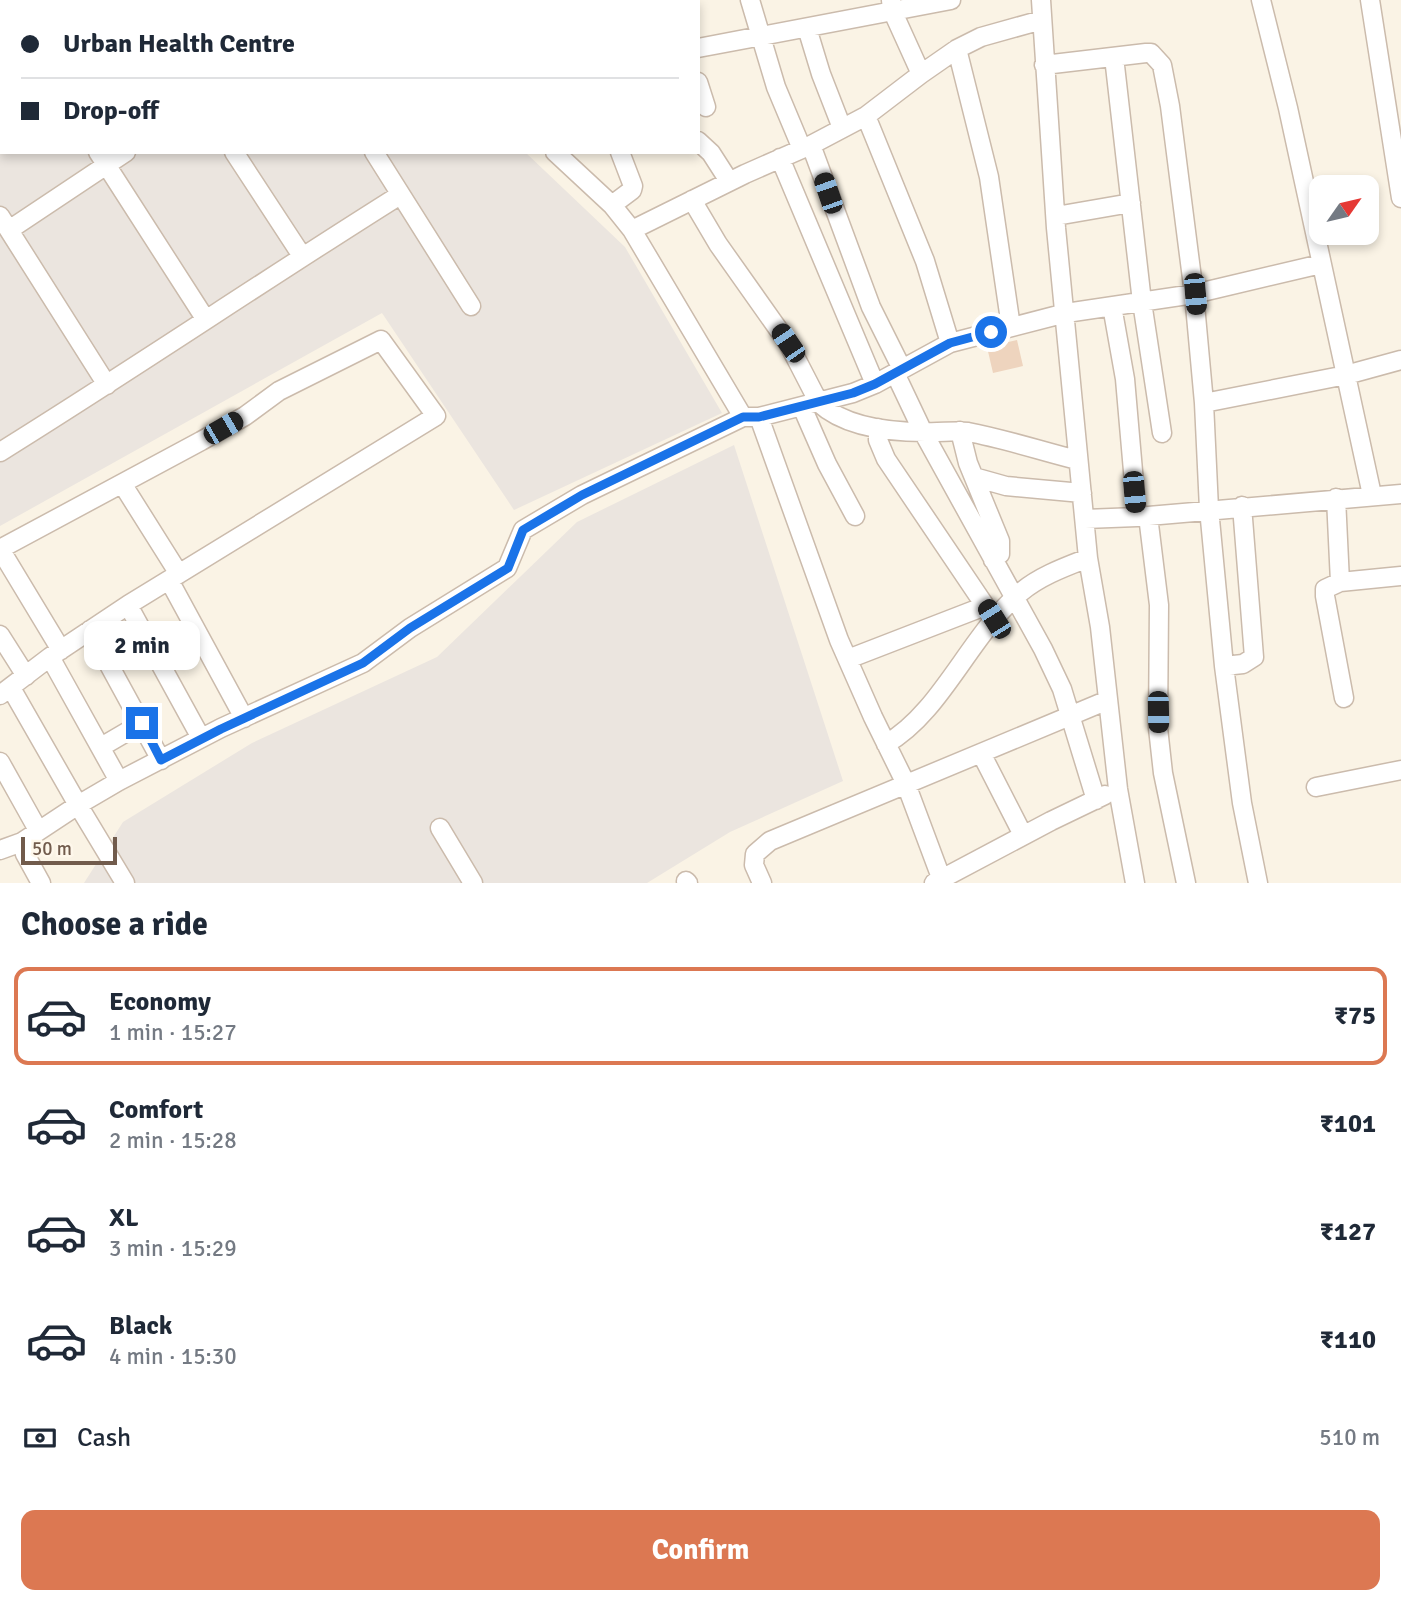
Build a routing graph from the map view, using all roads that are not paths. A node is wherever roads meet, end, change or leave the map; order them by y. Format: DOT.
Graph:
graph roads {
  1 [pos="750,0"];
  2 [pos="951,0"];
  3 [pos="1041,0"];
  4 [pos="1261,0"];
  5 [pos="1370,0"];
  6 [pos="892,5"];
  7 [pos="1042,20"];
  8 [pos="807,28"];
  9 [pos="760,37"];
  10 [pos="700,48"];
  11 [pos="957,49"];
  12 [pos="1114,57"];
  13 [pos="1044,65"];
  14 [pos="921,74"];
  15 [pos="700,88"];
  16 [pos="706,107"];
  17 [pos="866,116"];
  18 [pos="842,128"];
  19 [pos="700,143"];
  20 [pos="806,147"];
  21 [pos="235,154"];
  22 [pos="375,154"];
  23 [pos="557,154"];
  24 [pos="621,154"];
  25 [pos="102,158"];
  26 [pos="780,158"];
  27 [pos="729,181"];
  28 [pos="400,195"];
  29 [pos="1401,198"];
  30 [pos="692,200"];
  31 [pos="1131,203"];
  32 [pos="612,205"];
  33 [pos="1056,216"];
  34 [pos="4,223"];
  35 [pos="632,230"];
  36 [pos="302,257"];
  37 [pos="1321,264"];
  38 [pos="1195,294"];
  39 [pos="1142,302"];
  40 [pos="471,306"];
  41 [pos="1112,306"];
  42 [pos="1066,313"];
  43 [pos="206,320"];
  44 [pos="1011,327"];
  45 [pos="950,343"];
  46 [pos="1401,360"];
  47 [pos="898,371"];
  48 [pos="1346,374"];
  49 [pos="875,384"];
  50 [pos="107,385"];
  51 [pos="1204,403"];
  52 [pos="811,405"];
  53 [pos="751,417"];
  54 [pos="878,428"];
  55 [pos="923,432"];
  56 [pos="960,432"];
  57 [pos="1162,433"];
  58 [pos="0,452"];
  59 [pos="1077,460"];
  60 [pos="974,477"];
  61 [pos="122,485"];
  62 [pos="1082,493"];
  63 [pos="1401,494"];
  64 [pos="1372,495"];
  65 [pos="1336,498"];
  66 [pos="1242,506"];
  67 [pos="1209,509"];
  68 [pos="855,516"];
  69 [pos="1142,517"];
  70 [pos="1085,519"];
  71 [pos="1088,558"];
  72 [pos="993,560"];
  73 [pos="1401,576"];
  74 [pos="174,577"];
  75 [pos="1340,582"];
  76 [pos="1014,598"];
  77 [pos="128,605"];
  78 [pos="990,612"];
  79 [pos="90,630"];
  80 [pos="0,635"];
  81 [pos="55,654"];
  82 [pos="848,659"];
  83 [pos="1224,666"];
  84 [pos="26,676"];
  85 [pos="6,692"];
  86 [pos="1344,698"];
  87 [pos="1108,700"];
  88 [pos="1070,716"];
  89 [pos="244,718"];
  90 [pos="142,723"];
  91 [pos="201,738"];
  92 [pos="886,744"];
  93 [pos="101,747"];
  94 [pos="981,752"];
  95 [pos="161,760"];
  96 [pos="0,762"];
  97 [pos="1401,770"];
  98 [pos="120,781"];
  99 [pos="906,784"];
  100 [pos="1316,787"];
  101 [pos="1118,789"];
  102 [pos="1096,800"];
  103 [pos="78,805"];
  104 [pos="440,828"];
  105 [pos="38,830"];
  106 [pos="1023,835"];
  107 [pos="22,842"];
  108 [pos="0,850"];
  109 [pos="940,882"];
  110 [pos="41,883"];
  111 [pos="125,883"];
  112 [pos="473,883"];
  113 [pos="762,883"];
  114 [pos="1135,883"];
  115 [pos="1186,883"];
  116 [pos="1258,883"];
  1 -- 9 [label="street"];
  2 -- 6 [label="street"];
  3 -- 7 [label="street"];
  4 -- 37 [label="street"];
  5 -- 29 [label="street"];
  6 -- 8 [label="street"];
  6 -- 14 [label="street"];
  7 -- 11 [label="street"];
  7 -- 13 [label="street"];
  8 -- 9 [label="street"];
  8 -- 18 [label="street"];
  9 -- 10 [label="street"];
  9 -- 20 [label="street"];
  11 -- 14 [label="street"];
  11 -- 44 [label="street"];
  12 -- 13 [label="street"];
  12 -- 31 [label="street"];
  12 -- 38 [label="street"];
  13 -- 33 [label="street"];
  14 -- 17 [label="street"];
  15 -- 16 [label="street"];
  17 -- 18 [label="street"];
  17 -- 45 [label="street"];
  18 -- 20 [label="street"];
  19 -- 27 [label="street"];
  20 -- 26 [label="street"];
  20 -- 47 [label="street"];
  21 -- 36 [label="street"];
  22 -- 28 [label="street"];
  23 -- 32 [label="street"];
  24 -- 32 [label="street"];
  25 -- 34 [label="street"];
  25 -- 43 [label="street"];
  26 -- 27 [label="street"];
  26 -- 49 [label="street"];
  27 -- 30 [label="street"];
  28 -- 36 [label="street"];
  28 -- 40 [label="street"];
  30 -- 35 [label="street"];
  30 -- 52 [label="street"];
  31 -- 33 [label="street"];
  31 -- 39 [label="street"];
  32 -- 35 [label="street"];
  33 -- 42 [label="street"];
  34 -- 50 [label="street"];
  35 -- 53 [label="street"];
  36 -- 43 [label="street"];
  37 -- 38 [label="street"];
  37 -- 48 [label="street"];
  38 -- 39 [label="street"];
  38 -- 51 [label="street"];
  39 -- 41 [label="street"];
  39 -- 57 [label="street"];
  41 -- 42 [label="street"];
  41 -- 69 [label="street"];
  42 -- 44 [label="street"];
  42 -- 59 [label="street"];
  43 -- 50 [label="street"];
  44 -- 45 [label="street"];
  45 -- 47 [label="street"];
  46 -- 48 [label="street"];
  47 -- 49 [label="street"];
  47 -- 55 [label="street"];
  48 -- 51 [label="street"];
  48 -- 64 [label="street"];
  49 -- 52 [label="street"];
  50 -- 58 [label="street"];
  51 -- 67 [label="street"];
  52 -- 53 [label="street"];
  52 -- 54 [label="street"];
  52 -- 68 [label="street"];
  53 -- 82 [label="street"];
  53 -- 89 [label="street"];
  54 -- 55 [label="street"];
  54 -- 78 [label="street"];
  55 -- 56 [label="street"];
  55 -- 72 [label="street"];
  56 -- 59 [label="street"];
  56 -- 60 [label="street"];
  59 -- 62 [label="street"];
  60 -- 62 [label="street"];
  60 -- 72 [label="street"];
  61 -- 74 [label="street"];
  61 -- 74 [label="street"];
  61 -- 81 [label="street"];
  62 -- 70 [label="street"];
  63 -- 64 [label="street"];
  64 -- 65 [label="street"];
  65 -- 66 [label="street"];
  65 -- 75 [label="street"];
  66 -- 67 [label="street"];
  66 -- 83 [label="street"];
  67 -- 69 [label="street"];
  67 -- 83 [label="street"];
  69 -- 70 [label="street"];
  69 -- 115 [label="street"];
  70 -- 71 [label="street"];
  71 -- 76 [label="street"];
  71 -- 87 [label="street"];
  72 -- 76 [label="street"];
  73 -- 75 [label="street"];
  74 -- 77 [label="street"];
  74 -- 89 [label="street"];
  75 -- 86 [label="street"];
  76 -- 78 [label="street"];
  76 -- 88 [label="street"];
  77 -- 79 [label="street"];
  77 -- 91 [label="street"];
  78 -- 82 [label="street"];
  78 -- 92 [label="street"];
  79 -- 81 [label="street"];
  79 -- 90 [label="street"];
  80 -- 84 [label="street"];
  81 -- 84 [label="street"];
  81 -- 93 [label="street"];
  82 -- 92 [label="street"];
  83 -- 116 [label="street"];
  84 -- 85 [label="street"];
  85 -- 103 [label="street"];
  87 -- 88 [label="street"];
  87 -- 101 [label="street"];
  88 -- 94 [label="street"];
  88 -- 102 [label="street"];
  89 -- 91 [label="street"];
  90 -- 93 [label="street"];
  90 -- 95 [label="street"];
  91 -- 95 [label="street"];
  92 -- 99 [label="street"];
  93 -- 98 [label="street"];
  94 -- 99 [label="street"];
  94 -- 106 [label="street"];
  95 -- 98 [label="street"];
  96 -- 105 [label="street"];
  97 -- 100 [label="street"];
  98 -- 103 [label="street"];
  99 -- 109 [label="street"];
  99 -- 113 [label="street"];
  101 -- 102 [label="street"];
  101 -- 114 [label="street"];
  102 -- 106 [label="street"];
  103 -- 105 [label="street"];
  103 -- 111 [label="street"];
  104 -- 112 [label="street"];
  105 -- 107 [label="street"];
  106 -- 109 [label="street"];
  107 -- 108 [label="street"];
  107 -- 110 [label="street"];
}
